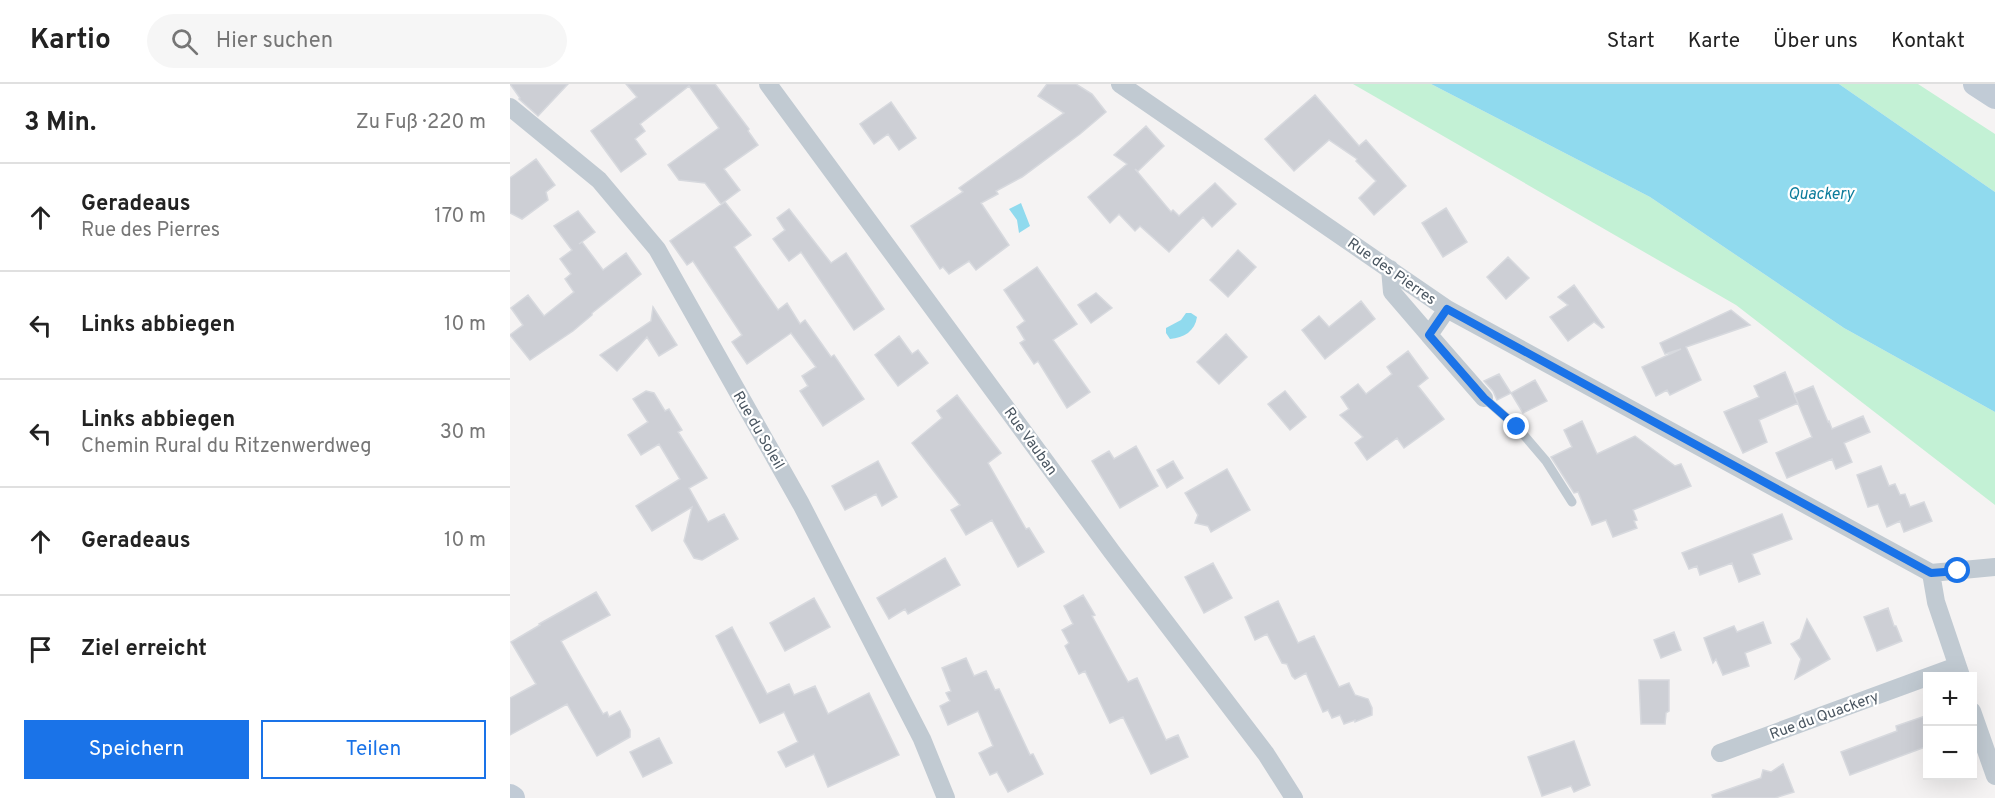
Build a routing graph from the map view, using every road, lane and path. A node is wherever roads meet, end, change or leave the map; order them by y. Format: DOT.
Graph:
graph roads {
  1 [pos="768,84"];
  2 [pos="1120,84"];
  3 [pos="1975,84"];
  4 [pos="1995,97"];
  5 [pos="510,106"];
  6 [pos="1390,269"];
  7 [pos="1447,309"];
  8 [pos="1429,335"];
  9 [pos="1484,398"];
  10 [pos="1572,502"];
  11 [pos="1995,567"];
  12 [pos="1931,573"];
  13 [pos="1959,671"];
  14 [pos="1977,725"];
  15 [pos="1720,753"];
  16 [pos="1995,776"];
  17 [pos="946,798"];
  18 [pos="1294,798"];
  1 -- 18 [label="street, Rue Vauban"];
  2 -- 6 [label="street, Rue des Pierres"];
  3 -- 4 [label="street"];
  5 -- 17 [label="street, Rue du Soleil"];
  6 -- 7 [label="street, Rue des Pierres"];
  6 -- 8 [label="street"];
  7 -- 8 [label="street"];
  7 -- 12 [label="street, Rue des Pierres"];
  8 -- 9 [label="street"];
  9 -- 10 [label="lane"];
  11 -- 12 [label="street"];
  12 -- 13 [label="street"];
  13 -- 15 [label="street, Rue du Quackery"];
  14 -- 16 [label="street"];
}
